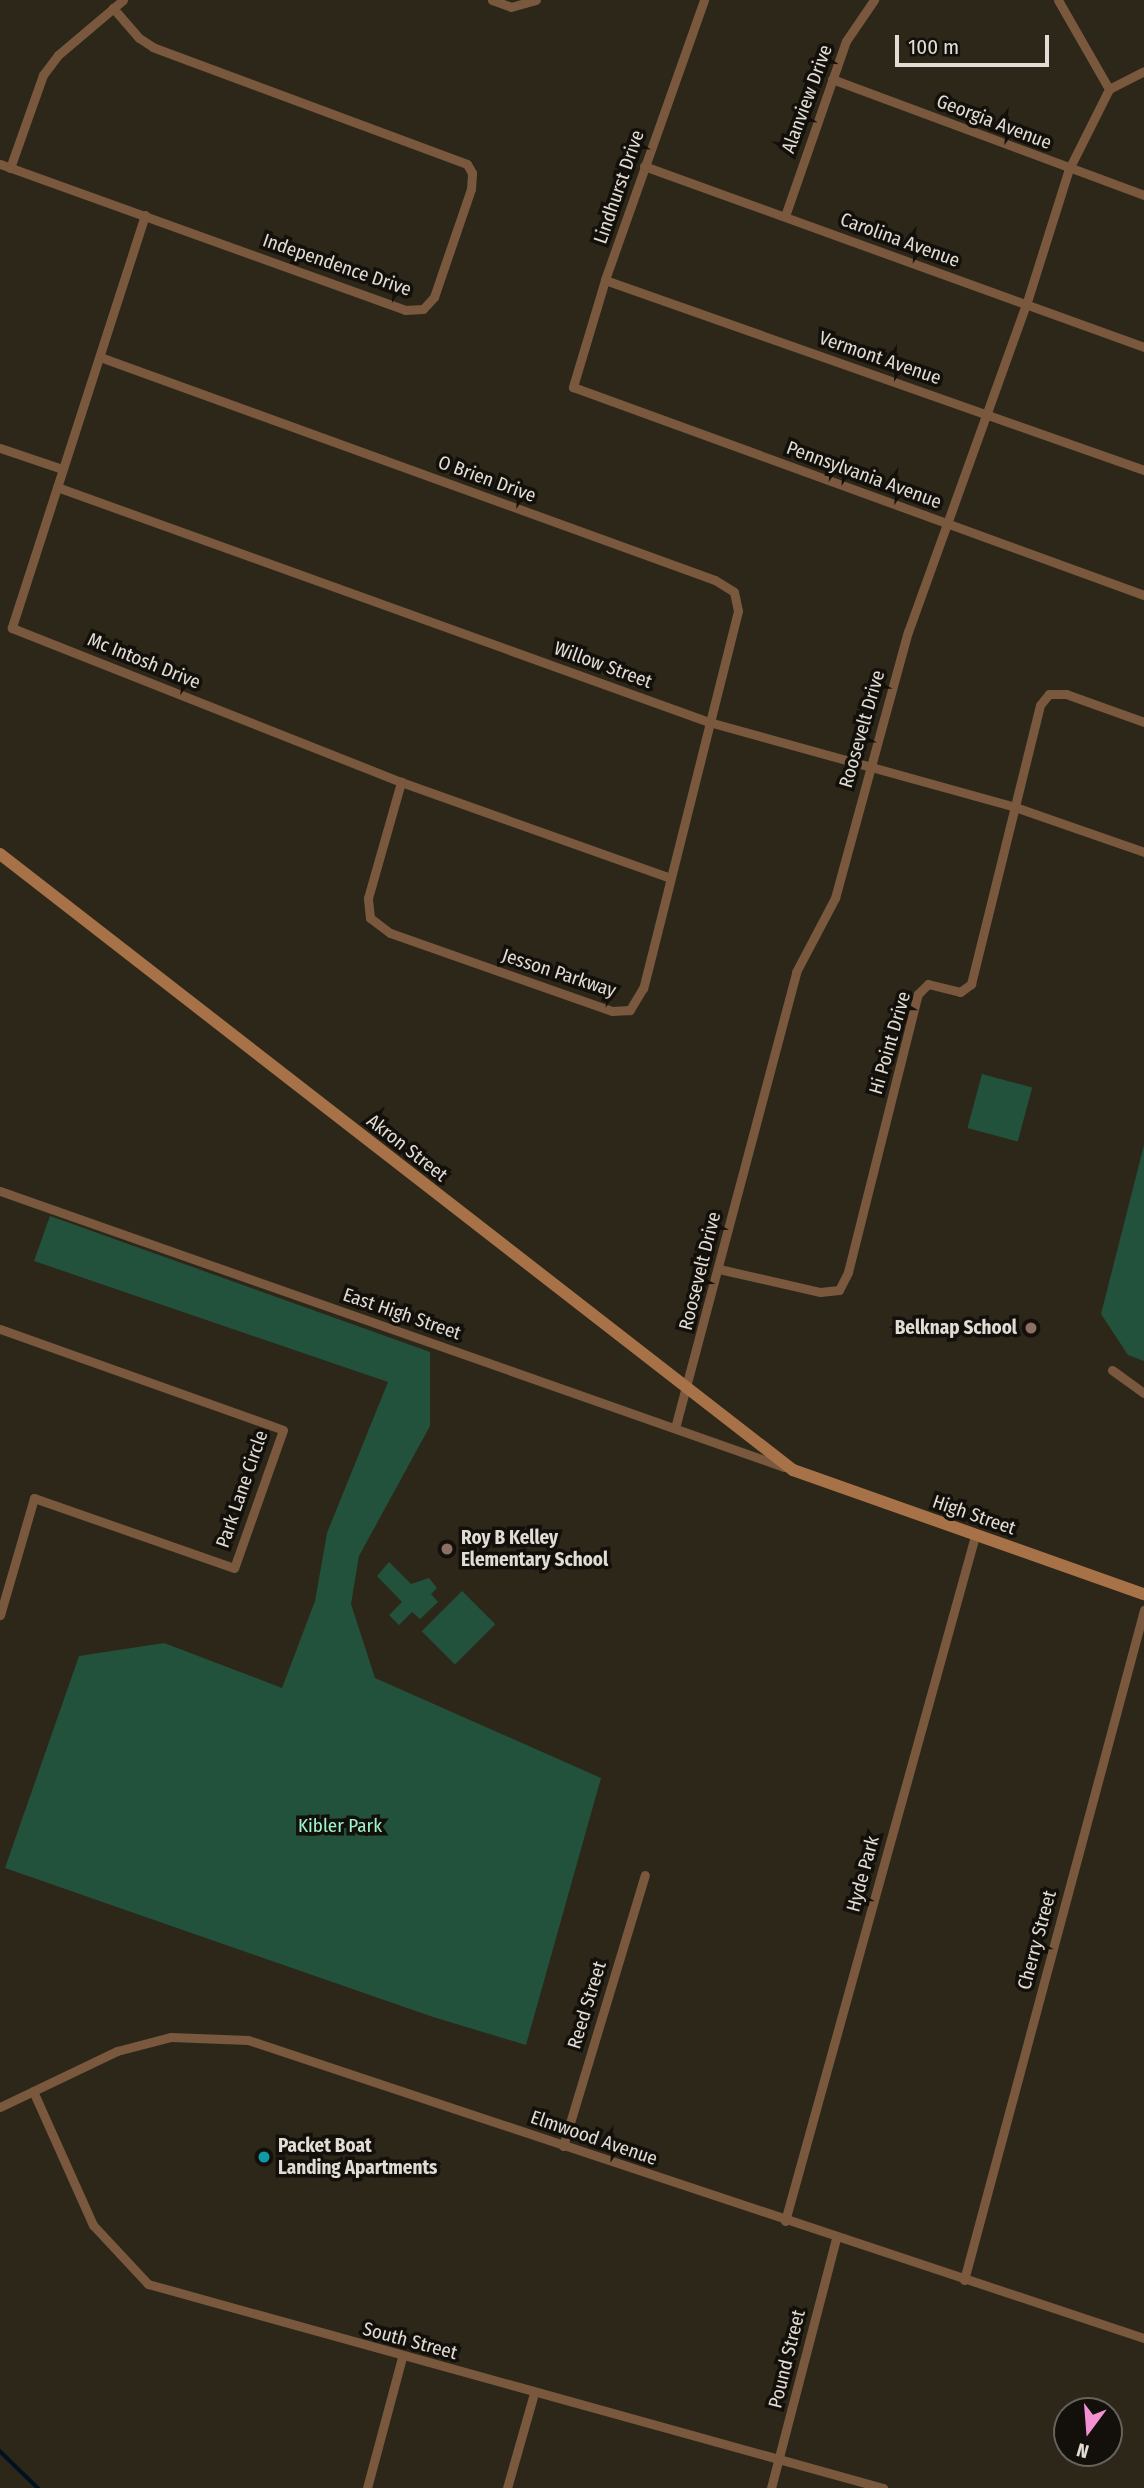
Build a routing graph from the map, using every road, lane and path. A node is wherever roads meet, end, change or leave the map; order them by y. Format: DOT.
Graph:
graph roads {
  1 [pos="123,0"];
  2 [pos="492,0"];
  3 [pos="536,0"];
  4 [pos="704,0"];
  5 [pos="874,0"];
  6 [pos="1058,0"];
  7 [pos="114,8"];
  8 [pos="1144,71"];
  9 [pos="832,79"];
  10 [pos="1109,89"];
  11 [pos="0,164"];
  12 [pos="644,166"];
  13 [pos="10,168"];
  14 [pos="1069,169"];
  15 [pos="1144,195"];
  16 [pos="145,215"];
  17 [pos="785,216"];
  18 [pos="605,280"];
  19 [pos="1026,305"];
  20 [pos="1144,347"];
  21 [pos="100,357"];
  22 [pos="573,387"];
  23 [pos="986,414"];
  24 [pos="0,448"];
  25 [pos="62,469"];
  26 [pos="1144,470"];
  27 [pos="57,487"];
  28 [pos="947,524"];
  29 [pos="1144,595"];
  30 [pos="709,722"];
  31 [pos="1144,722"];
  32 [pos="868,768"];
  33 [pos="401,782"];
  34 [pos="1015,807"];
  35 [pos="1144,852"];
  36 [pos="0,854"];
  37 [pos="670,878"];
  38 [pos="0,1191"];
  39 [pos="719,1269"];
  40 [pos="0,1329"];
  41 [pos="1112,1370"];
  42 [pos="687,1392"];
  43 [pos="1144,1393"];
  44 [pos="675,1428"];
  45 [pos="793,1470"];
  46 [pos="975,1536"];
  47 [pos="1144,1594"];
  48 [pos="1144,1609"];
  49 [pos="0,1615"];
  50 [pos="645,1875"];
  51 [pos="33,2091"];
  52 [pos="0,2107"];
  53 [pos="563,2146"];
  54 [pos="785,2221"];
  55 [pos="836,2238"];
  56 [pos="964,2280"];
  57 [pos="1144,2338"];
  58 [pos="402,2357"];
  59 [pos="534,2393"];
  60 [pos="779,2459"];
  61 [pos="367,2488"];
  62 [pos="507,2488"];
  63 [pos="771,2488"];
  64 [pos="883,2488"];
  1 -- 7 [label="street"];
  2 -- 3 [label="street"];
  4 -- 12 [label="street, Lindhurst Drive"];
  5 -- 9 [label="street, Alanview Drive"];
  6 -- 10 [label="street"];
  7 -- 13 [label="street"];
  7 -- 16 [label="street, Independence Drive"];
  8 -- 10 [label="street"];
  9 -- 14 [label="street, Georgia Avenue"];
  9 -- 17 [label="street, Alanview Drive"];
  10 -- 14 [label="street, Roosevelt Drive"];
  11 -- 13 [label="street, Independence Drive"];
  12 -- 17 [label="street, Carolina Avenue"];
  12 -- 18 [label="street, Lindhurst Drive"];
  13 -- 16 [label="street, Independence Drive"];
  14 -- 15 [label="street, Georgia Avenue"];
  14 -- 19 [label="street, Roosevelt Drive"];
  16 -- 21 [label="street, Mc Intosh Drive"];
  17 -- 19 [label="street, Carolina Avenue"];
  18 -- 22 [label="street, Lindhurst Drive"];
  18 -- 23 [label="street, Vermont Avenue"];
  19 -- 20 [label="street, Carolina Avenue"];
  19 -- 23 [label="street, Roosevelt Drive"];
  21 -- 25 [label="street, Mc Intosh Drive"];
  21 -- 30 [label="street, O Brien Drive"];
  22 -- 28 [label="street, Pennsylvania Avenue"];
  23 -- 26 [label="street, Vermont Avenue"];
  23 -- 28 [label="street, Roosevelt Drive"];
  24 -- 25 [label="street"];
  25 -- 27 [label="street, Mc Intosh Drive"];
  27 -- 30 [label="street, Willow Street"];
  27 -- 33 [label="street, Mc Intosh Drive"];
  28 -- 29 [label="street, Pennsylvania Avenue"];
  28 -- 32 [label="street, Roosevelt Drive"];
  30 -- 32 [label="street, Willow Street"];
  30 -- 37 [label="street, Jesson Parkway"];
  31 -- 34 [label="street, Hi Point Drive"];
  32 -- 34 [label="street, Willow Street"];
  32 -- 39 [label="street, Roosevelt Drive"];
  33 -- 37 [label="street, Mc Intosh Drive"];
  33 -- 37 [label="street, Jesson Parkway"];
  34 -- 35 [label="street, Willow Street"];
  34 -- 39 [label="street, Hi Point Drive"];
  36 -- 42 [label="main road, Akron Street"];
  38 -- 44 [label="street, East High Street"];
  39 -- 42 [label="street, Roosevelt Drive"];
  40 -- 49 [label="street, Park Lane Circle"];
  41 -- 43 [label="street"];
  42 -- 44 [label="street, Roosevelt Drive"];
  42 -- 45 [label="main road, Akron Street"];
  44 -- 45 [label="street, East High Street"];
  45 -- 46 [label="main road, High Street"];
  46 -- 47 [label="main road, High Street"];
  46 -- 54 [label="street, Hyde Park"];
  48 -- 56 [label="street, Cherry Street"];
  50 -- 53 [label="street, Reed Street"];
  51 -- 52 [label="street, Elmwood Avenue"];
  51 -- 53 [label="street, Elmwood Avenue"];
  51 -- 58 [label="street, South Street"];
  53 -- 54 [label="street, Elmwood Avenue"];
  54 -- 55 [label="street, Elmwood Avenue"];
  55 -- 56 [label="street, Elmwood Avenue"];
  55 -- 60 [label="street, Pound Street"];
  56 -- 57 [label="street, Elmwood Avenue"];
  58 -- 59 [label="street, South Street"];
  58 -- 61 [label="street"];
  59 -- 60 [label="street, South Street"];
  59 -- 62 [label="street"];
  60 -- 63 [label="street, Pound Street"];
  60 -- 64 [label="street, South Street"];
}
